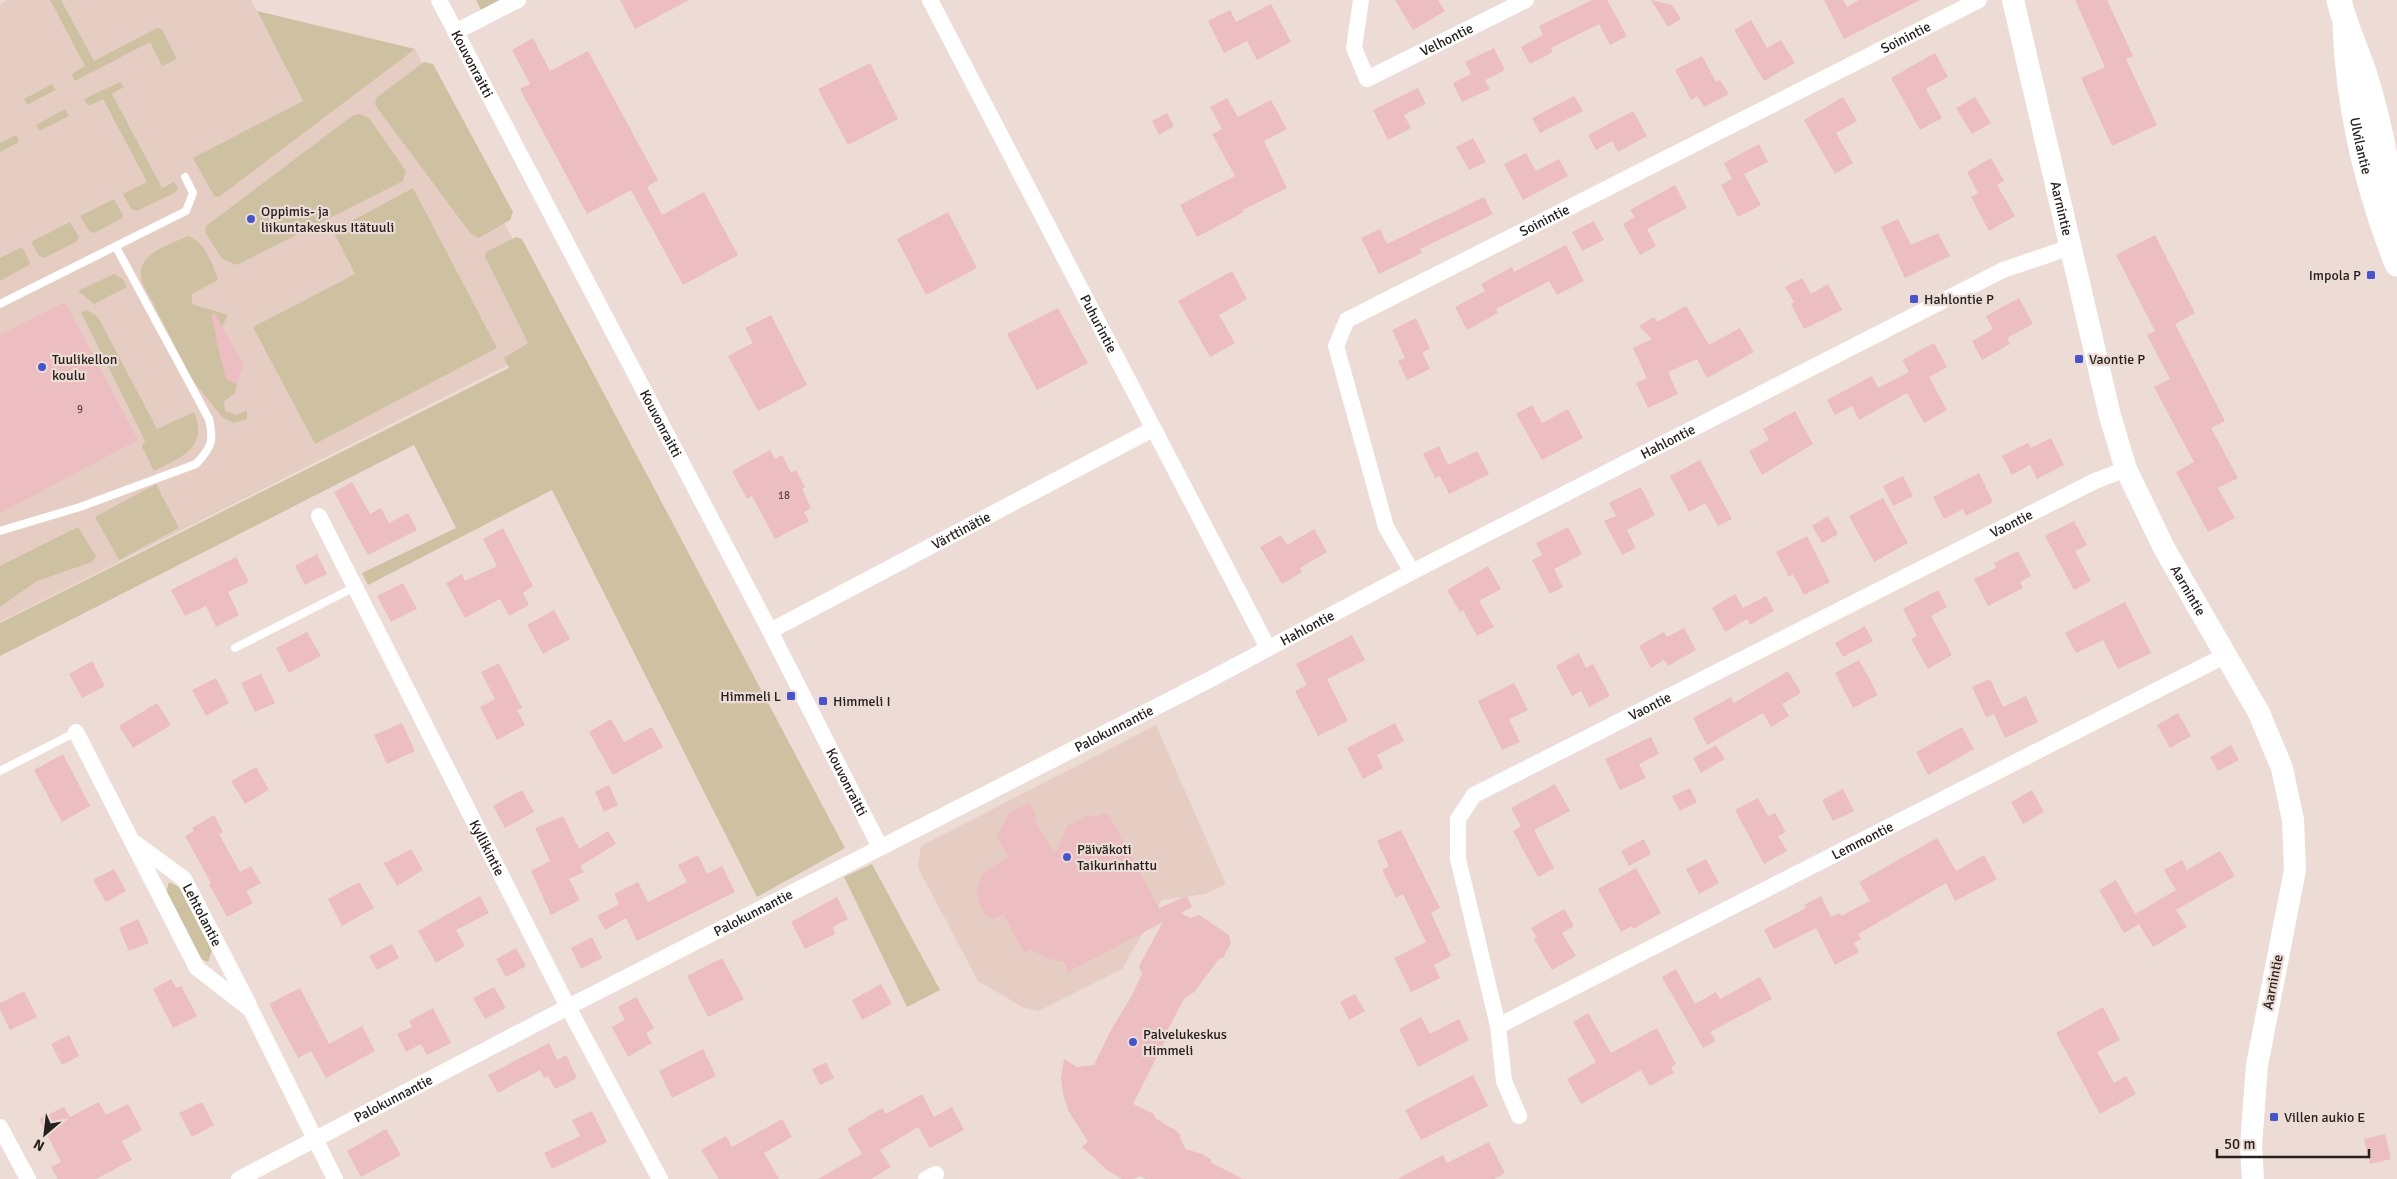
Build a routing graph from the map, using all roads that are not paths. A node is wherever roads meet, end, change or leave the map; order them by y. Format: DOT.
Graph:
graph roads {
  1 [pos="439,0"];
  2 [pos="518,0"];
  3 [pos="930,0"];
  4 [pos="1361,0"];
  5 [pos="1526,0"];
  6 [pos="1979,0"];
  7 [pos="2012,0"];
  8 [pos="2339,0"];
  9 [pos="2345,25"];
  10 [pos="455,32"];
  11 [pos="185,177"];
  12 [pos="2397,217"];
  13 [pos="116,247"];
  14 [pos="2071,248"];
  15 [pos="2397,264"];
  16 [pos="0,304"];
  17 [pos="1153,428"];
  18 [pos="2126,469"];
  19 [pos="319,516"];
  20 [pos="0,531"];
  21 [pos="1412,572"];
  22 [pos="355,587"];
  23 [pos="770,631"];
  24 [pos="235,648"];
  25 [pos="1268,648"];
  26 [pos="2226,654"];
  27 [pos="76,732"];
  28 [pos="0,771"];
  29 [pos="132,841"];
  30 [pos="880,847"];
  31 [pos="568,1007"];
  32 [pos="251,1010"];
  33 [pos="1498,1026"];
  34 [pos="1519,1116"];
  35 [pos="0,1127"];
  36 [pos="314,1140"];
  37 [pos="28,1179"];
  38 [pos="239,1179"];
  39 [pos="335,1179"];
  40 [pos="660,1179"];
  41 [pos="2253,1179"];
  1 -- 10 [label="street, Kouvonraitti"];
  2 -- 10 [label="street"];
  3 -- 17 [label="street, Puhurintie"];
  4 -- 5 [label="street, Velhontie"];
  6 -- 21 [label="street, Soinintie"];
  7 -- 14 [label="street, Aarnintie"];
  8 -- 9 [label="main road, Ulvilantie"];
  9 -- 12 [label="main road, Ulvilantie"];
  9 -- 15 [label="main road, Ulvilantie"];
  10 -- 23 [label="street, Kouvonraitti"];
  11 -- 13 [label="lane"];
  13 -- 16 [label="lane"];
  13 -- 20 [label="lane"];
  14 -- 18 [label="street, Aarnintie"];
  14 -- 21 [label="street, Hahlontie"];
  17 -- 23 [label="street, Värttinätie"];
  17 -- 25 [label="street, Puhurintie"];
  18 -- 26 [label="street, Aarnintie"];
  18 -- 33 [label="street, Vaontie"];
  19 -- 22 [label="street, Kyllikintie"];
  21 -- 25 [label="street, Hahlontie"];
  22 -- 24 [label="lane"];
  22 -- 31 [label="street, Kyllikintie"];
  23 -- 30 [label="street, Kouvonraitti"];
  25 -- 30 [label="street, Palokunnantie"];
  26 -- 33 [label="street, Lemmontie"];
  26 -- 41 [label="street, Aarnintie"];
  27 -- 28 [label="lane"];
  27 -- 29 [label="street, Lehtolantie"];
  29 -- 32 [label="street, Lehtolantie"];
  29 -- 32 [label="street, Lehtolantie"];
  30 -- 31 [label="street, Palokunnantie"];
  31 -- 36 [label="street, Palokunnantie"];
  31 -- 40 [label="street, Kyllikintie"];
  32 -- 36 [label="street, Lehtolantie"];
  33 -- 34 [label="street, Vaontie"];
  35 -- 37 [label="street"];
  36 -- 38 [label="street, Palokunnantie"];
  36 -- 39 [label="street, Lehtolantie"];
}
